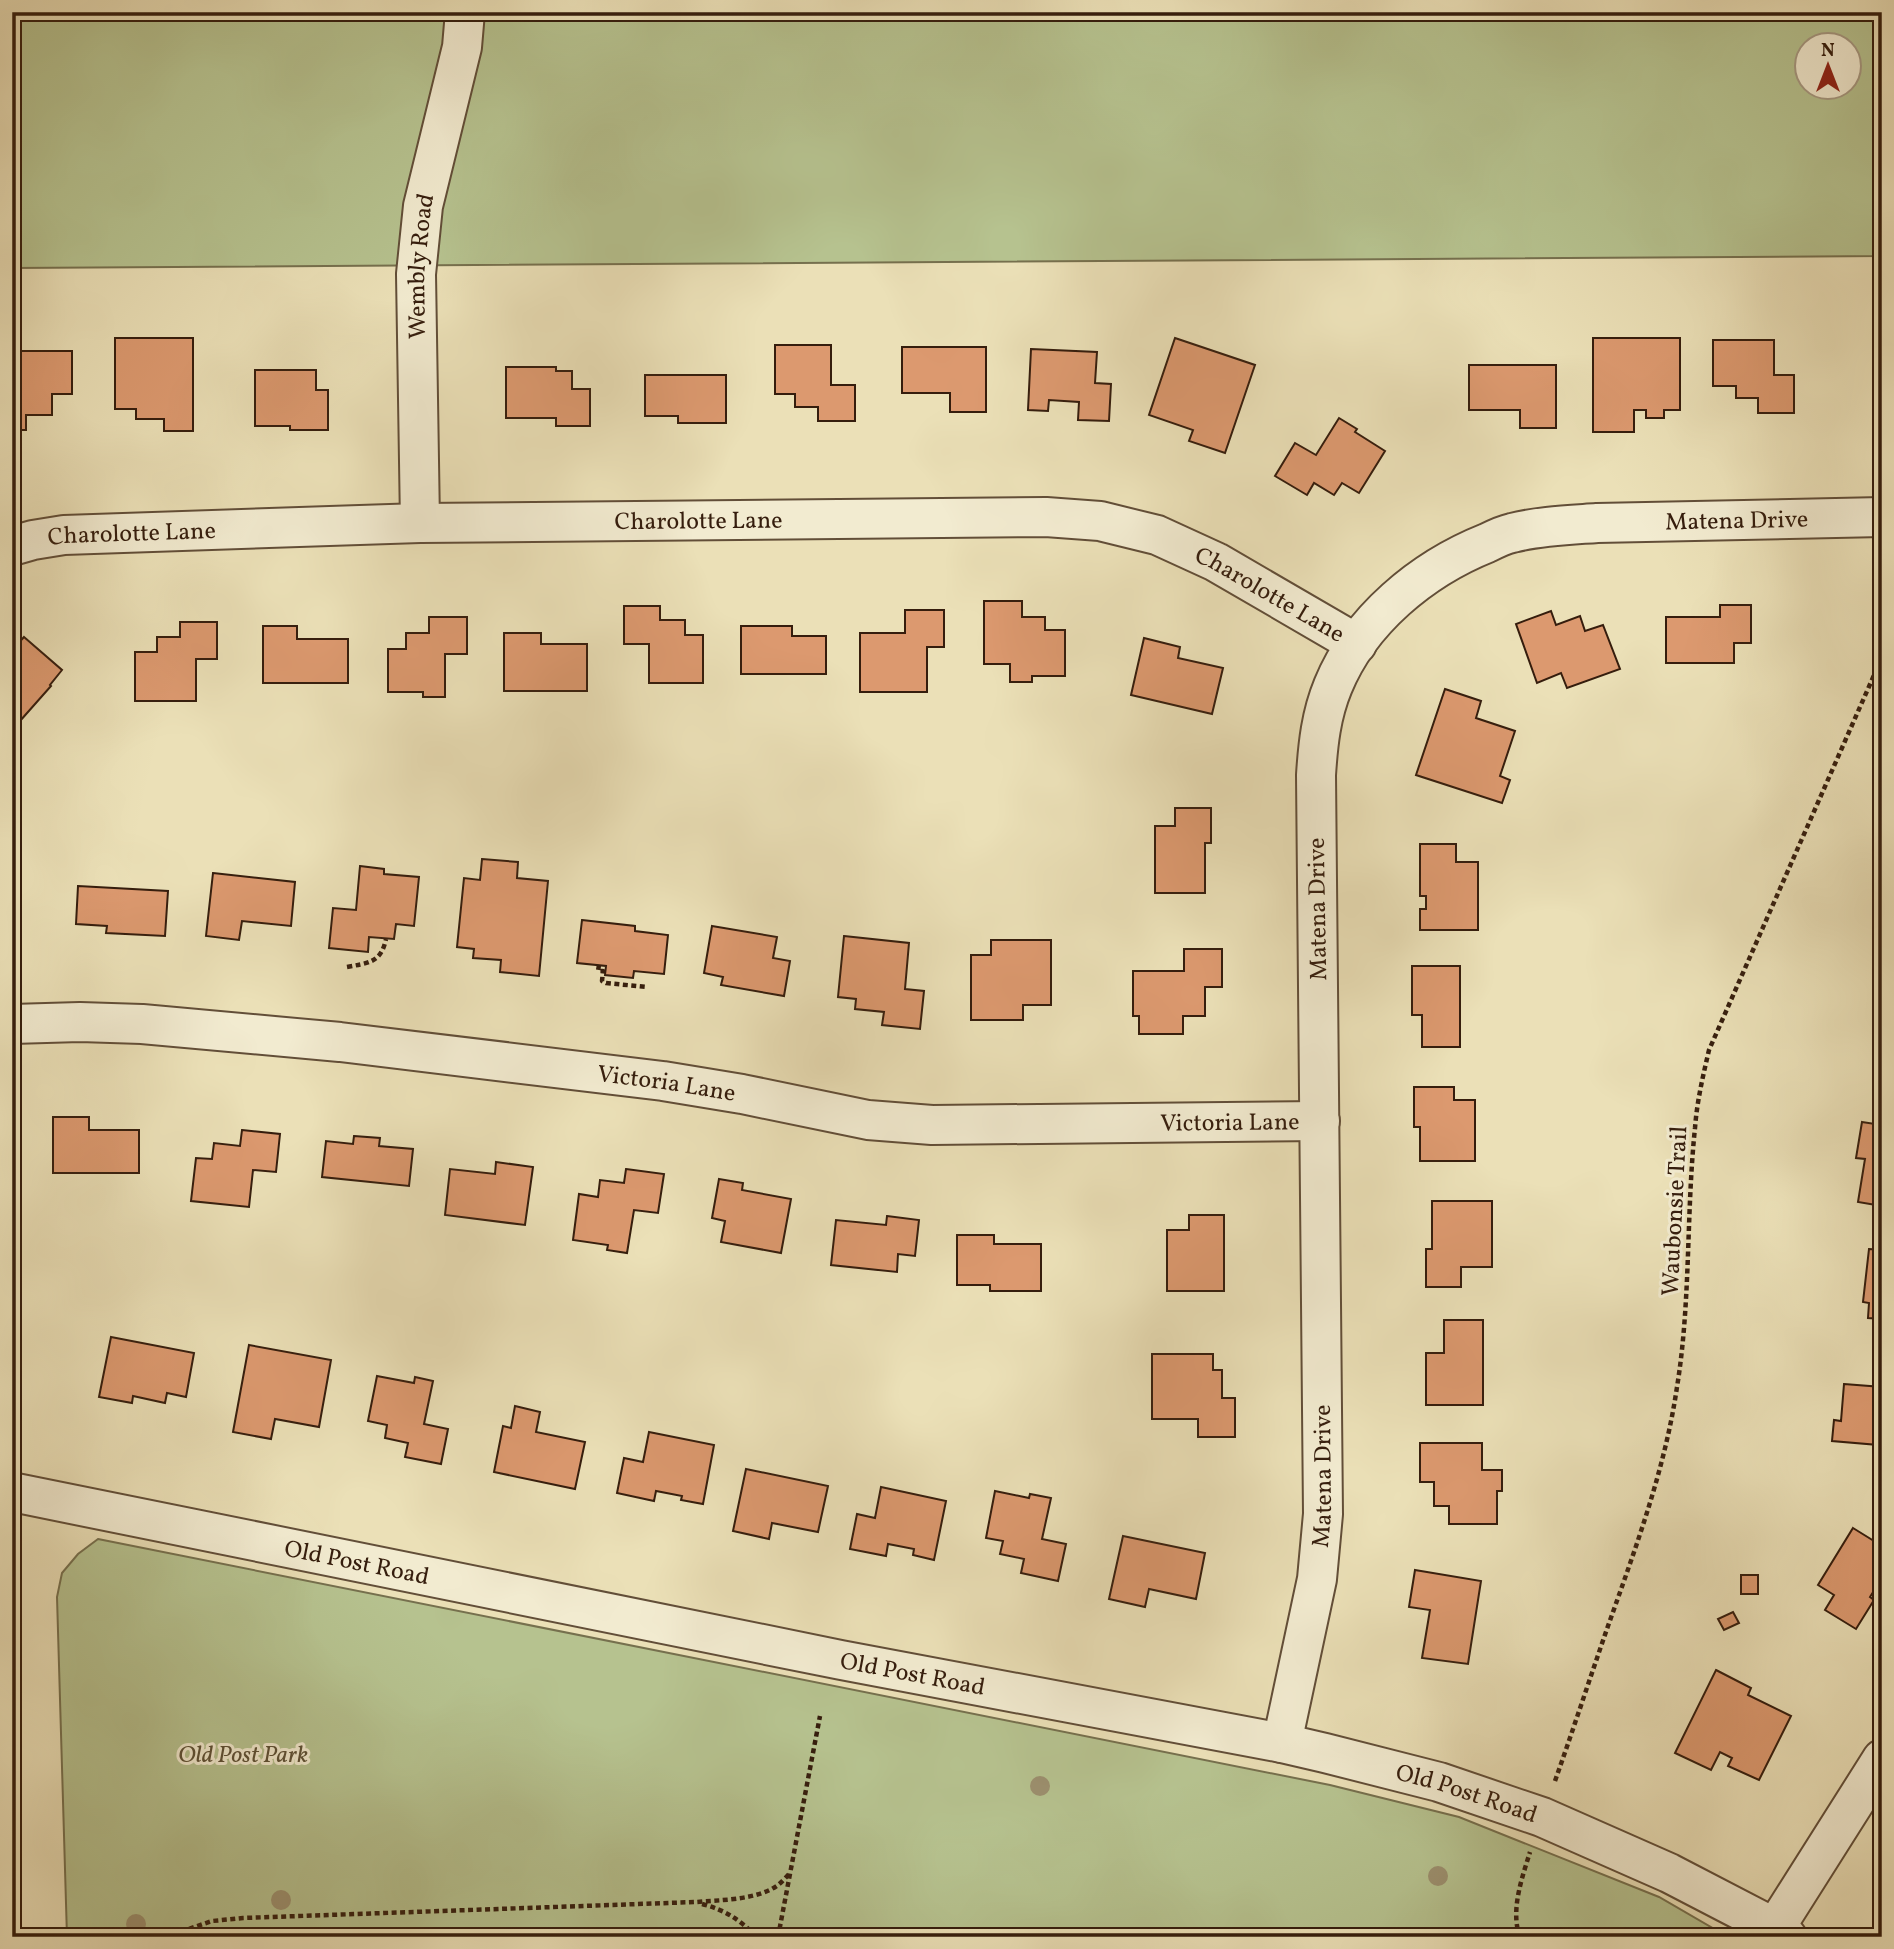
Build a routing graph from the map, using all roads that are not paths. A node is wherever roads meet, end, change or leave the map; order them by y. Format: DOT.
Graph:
graph roads {
  1 [pos="465,12"];
  2 [pos="1882,517"];
  3 [pos="420,523"];
  4 [pos="12,546"];
  5 [pos="1357,644"];
  6 [pos="12,1024"];
  7 [pos="1320,1121"];
  8 [pos="12,1492"];
  9 [pos="1282,1743"];
  10 [pos="1882,1759"];
  11 [pos="1781,1932"];
  1 -- 3 [label="street, Wembly Road"];
  2 -- 5 [label="street, Matena Drive"];
  3 -- 4 [label="street, Charolotte Lane"];
  3 -- 5 [label="street, Charolotte Lane"];
  5 -- 7 [label="street, Matena Drive"];
  6 -- 7 [label="street, Victoria Lane"];
  7 -- 9 [label="street, Matena Drive"];
  8 -- 9 [label="street, Old Post Road"];
  9 -- 11 [label="street, Old Post Road"];
  10 -- 11 [label="street"];
}
